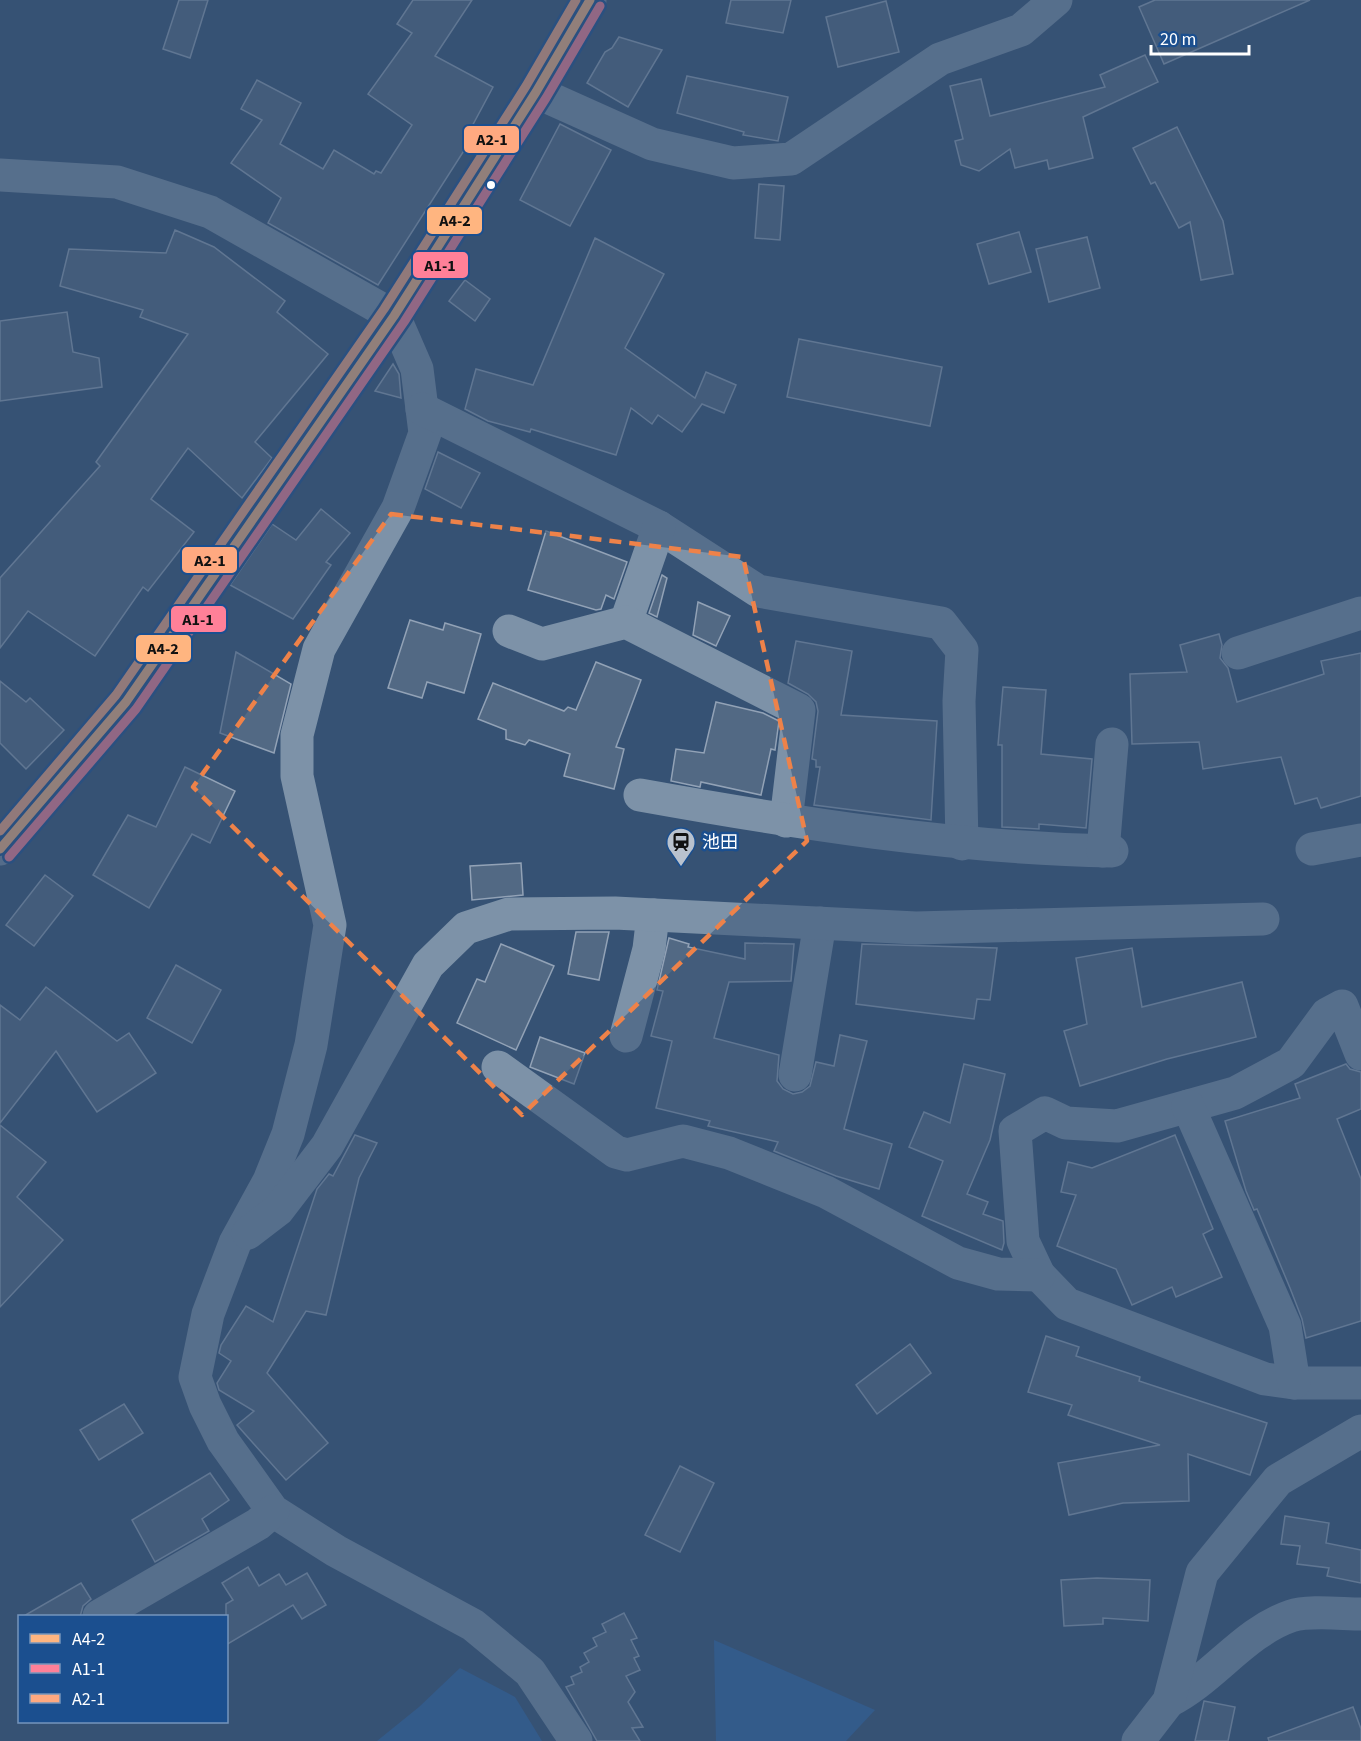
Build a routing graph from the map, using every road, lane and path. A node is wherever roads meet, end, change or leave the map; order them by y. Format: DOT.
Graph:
graph roads {
  1 [pos="590,0"];
  2 [pos="1056,0"];
  3 [pos="536,92"];
  4 [pos="0,175"];
  5 [pos="394,316"];
  6 [pos="422,409"];
  7 [pos="659,527"];
  8 [pos="1361,614"];
  9 [pos="626,622"];
  10 [pos="509,631"];
  11 [pos="1238,653"];
  12 [pos="1112,744"];
  13 [pos="640,795"];
  14 [pos="786,821"];
  15 [pos="1361,840"];
  16 [pos="962,844"];
  17 [pos="0,849"];
  18 [pos="1312,849"];
  19 [pos="653,915"];
  20 [pos="1263,920"];
  21 [pos="820,923"];
  22 [pos="626,1036"];
  23 [pos="1361,1054"];
  24 [pos="498,1067"];
  25 [pos="795,1075"];
  26 [pos="1188,1106"];
  27 [pos="235,1243"];
  28 [pos="1039,1275"];
  29 [pos="1294,1383"];
  30 [pos="1361,1383"];
  31 [pos="1361,1431"];
  32 [pos="273,1511"];
  33 [pos="1361,1614"];
  34 [pos="102,1615"];
  35 [pos="1169,1701"];
  36 [pos="576,1741"];
  37 [pos="1138,1741"];
  1 -- 3 [label="main road"];
  2 -- 3 [label="street"];
  3 -- 5 [label="main road"];
  4 -- 5 [label="street"];
  5 -- 6 [label="street"];
  5 -- 17 [label="main road"];
  6 -- 7 [label="street"];
  6 -- 27 [label="street"];
  7 -- 9 [label="street"];
  7 -- 16 [label="street"];
  8 -- 11 [label="street"];
  9 -- 10 [label="street"];
  9 -- 14 [label="street"];
  12 -- 16 [label="street"];
  13 -- 14 [label="street"];
  14 -- 16 [label="street"];
  15 -- 18 [label="street"];
  19 -- 21 [label="street"];
  19 -- 22 [label="street"];
  19 -- 27 [label="street"];
  20 -- 21 [label="street"];
  21 -- 25 [label="street"];
  23 -- 26 [label="street"];
  24 -- 28 [label="street"];
  26 -- 28 [label="street"];
  26 -- 29 [label="street"];
  27 -- 32 [label="street"];
  28 -- 29 [label="street"];
  29 -- 30 [label="street"];
  31 -- 35 [label="street"];
  32 -- 34 [label="street"];
  32 -- 36 [label="street"];
  33 -- 35 [label="street"];
  35 -- 37 [label="street"];
}
